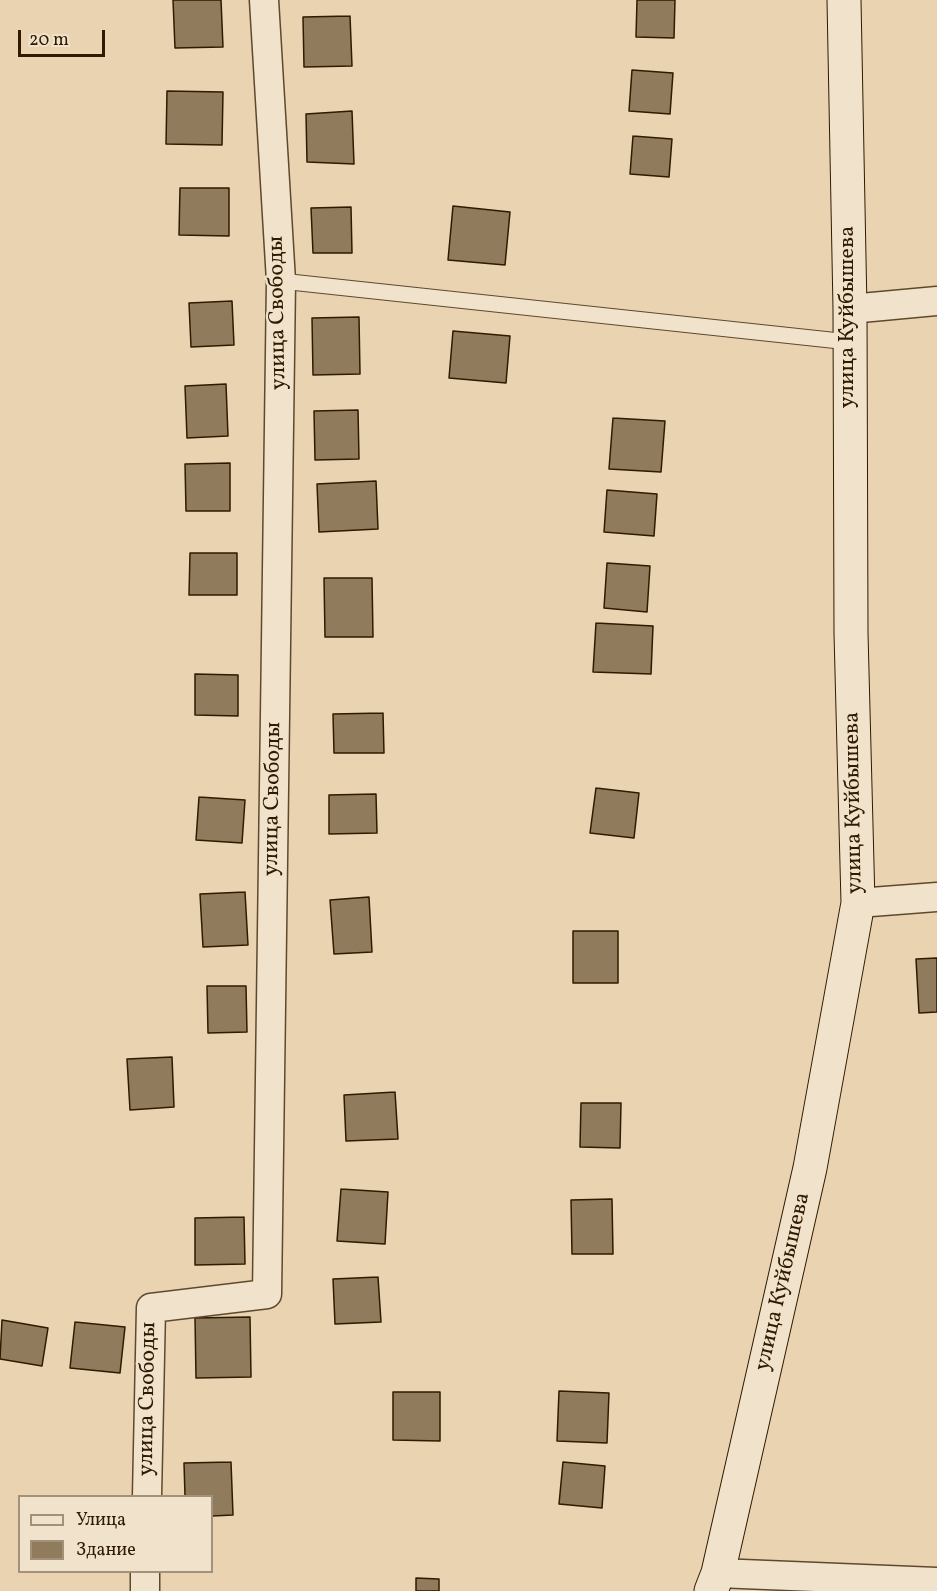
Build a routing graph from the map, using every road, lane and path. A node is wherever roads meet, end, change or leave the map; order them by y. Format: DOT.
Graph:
graph roads {
  1 [pos="264,0"];
  2 [pos="844,0"];
  3 [pos="281,281"];
  4 [pos="937,301"];
  5 [pos="850,309"];
  6 [pos="849,342"];
  7 [pos="937,897"];
  8 [pos="858,903"];
  9 [pos="147,1495"];
  10 [pos="145,1573"];
  11 [pos="715,1582"];
  12 [pos="937,1582"];
  13 [pos="145,1591"];
  1 -- 3 [label="street, улица Свободы"];
  2 -- 5 [label="main road, улица Куйбышева"];
  3 -- 6 [label="lane"];
  3 -- 9 [label="street, улица Свободы"];
  4 -- 5 [label="street"];
  5 -- 6 [label="main road, улица Куйбышева"];
  6 -- 8 [label="main road, улица Куйбышева"];
  7 -- 8 [label="street"];
  8 -- 11 [label="main road, улица Куйбышева"];
  10 -- 13 [label="street"];
  11 -- 12 [label="street"];
}
